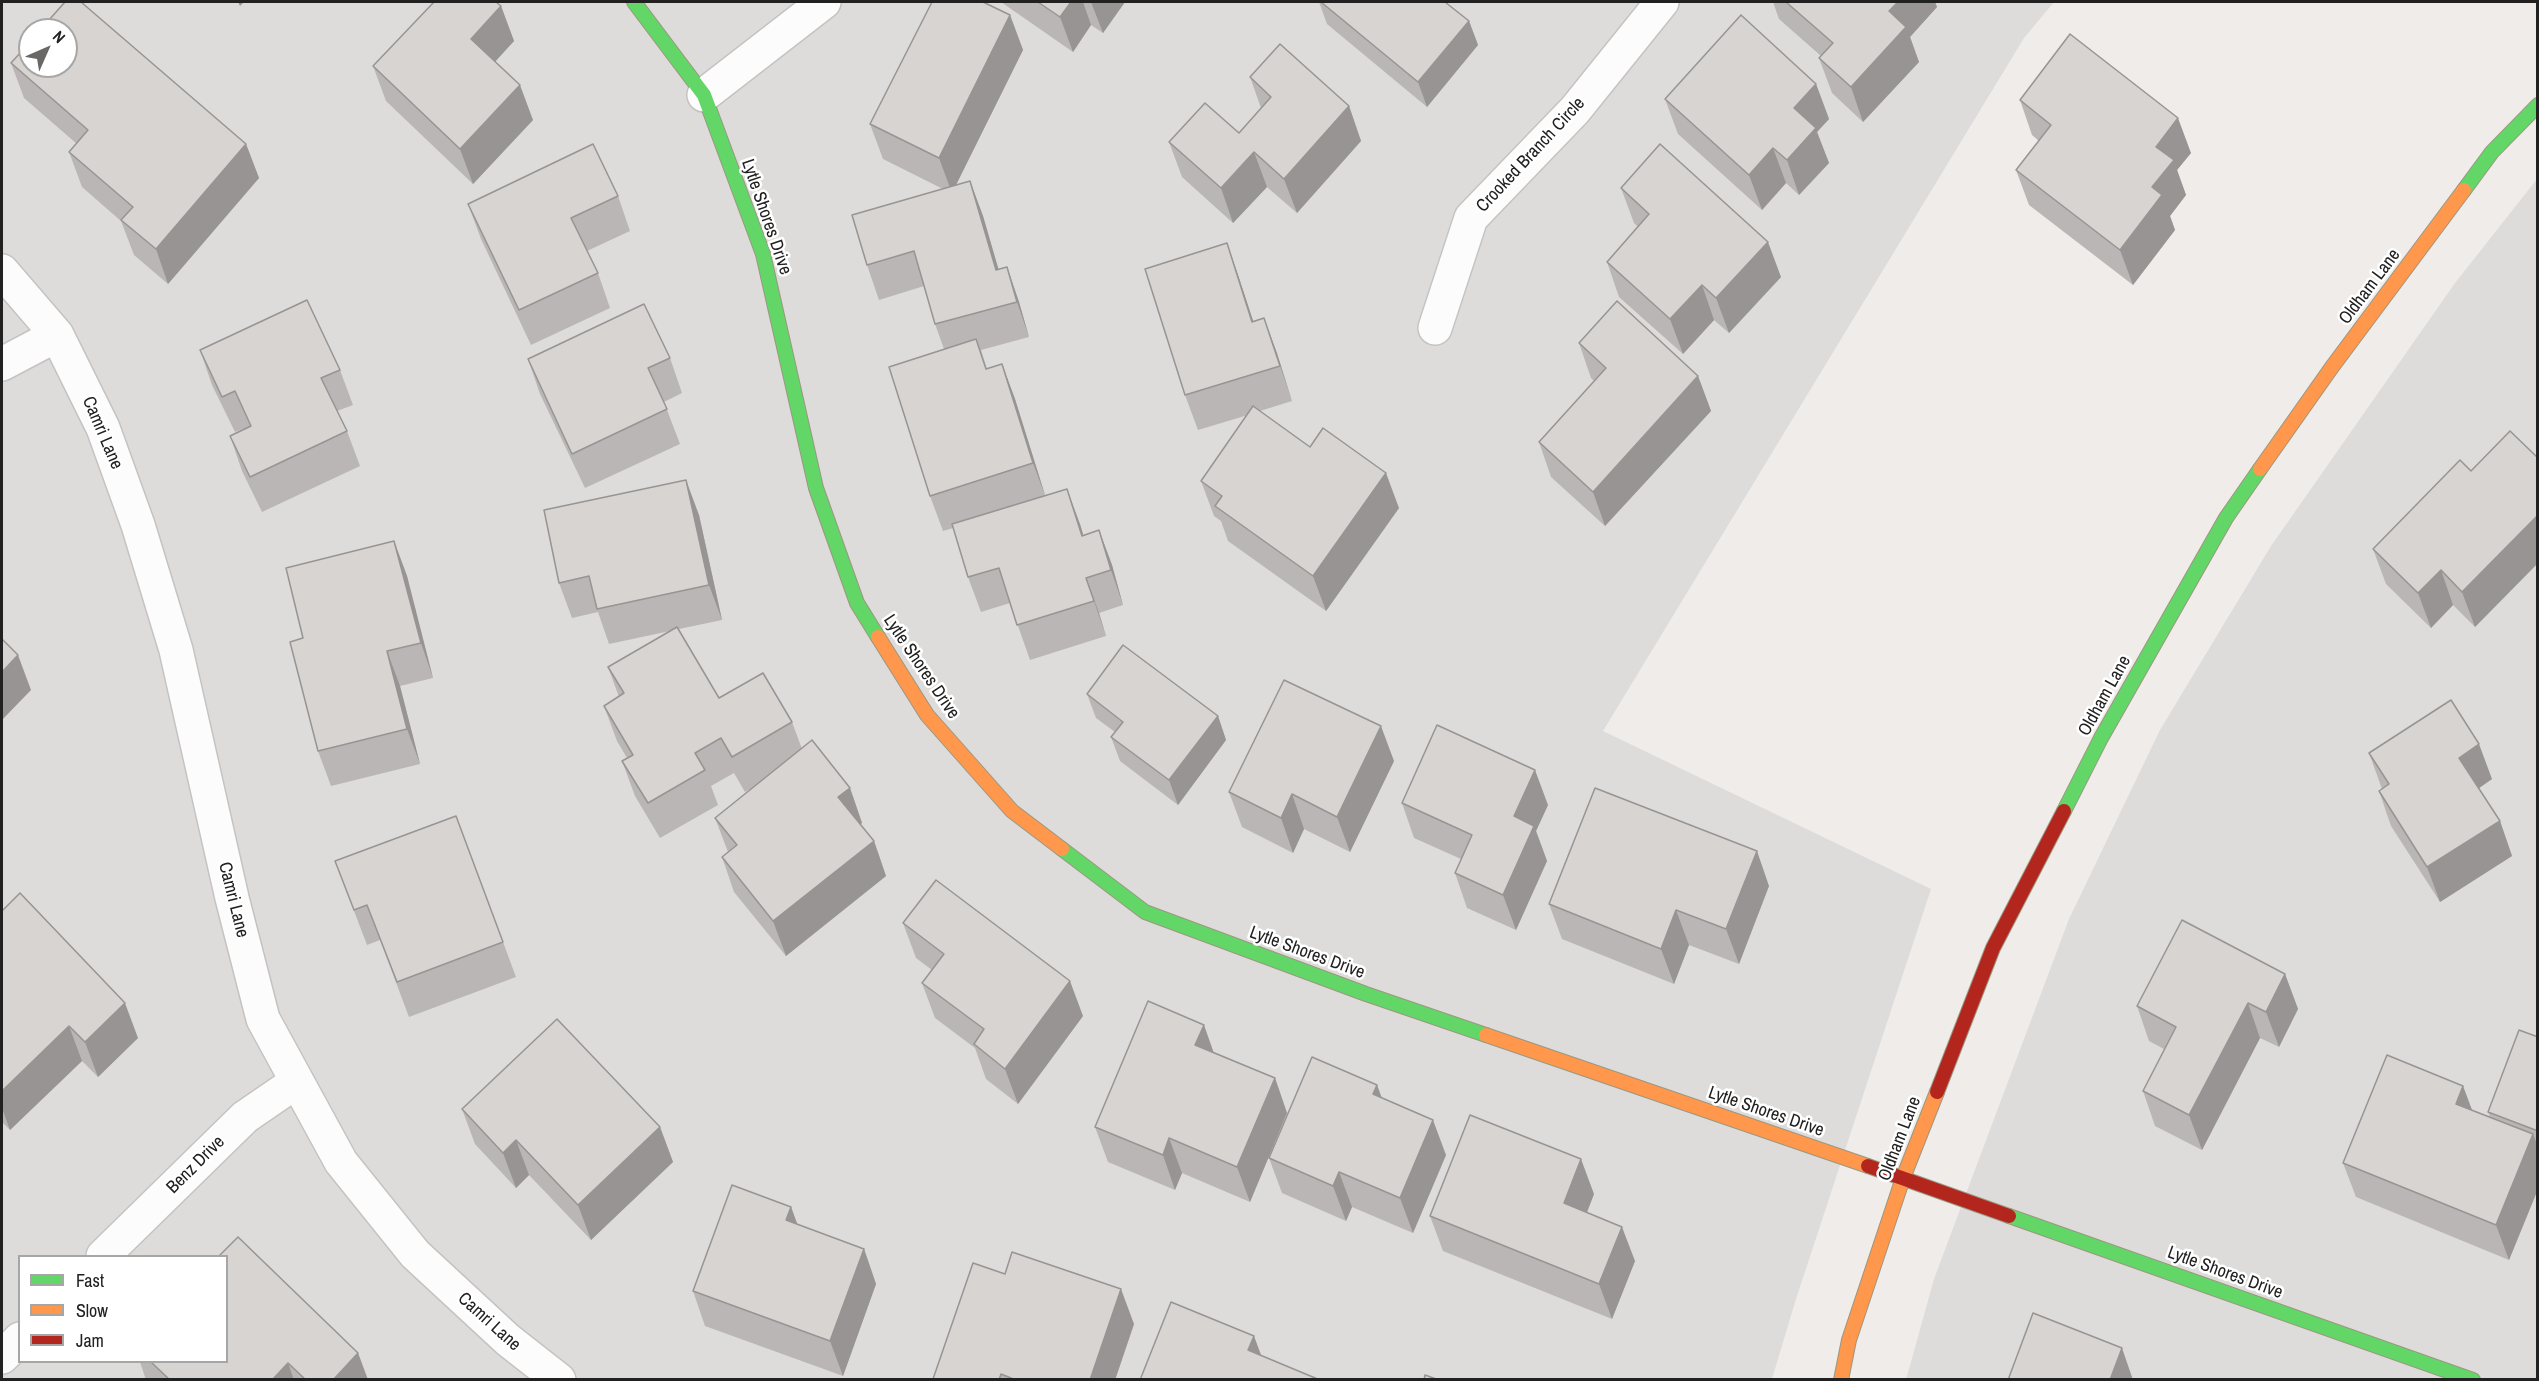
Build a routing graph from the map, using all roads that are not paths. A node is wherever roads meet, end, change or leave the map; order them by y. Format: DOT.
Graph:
graph roads {
  1 [pos="634,2"];
  2 [pos="824,2"];
  3 [pos="1662,2"];
  4 [pos="704,95"];
  5 [pos="2538,105"];
  6 [pos="2,271"];
  7 [pos="1436,328"];
  8 [pos="57,335"];
  9 [pos="2,364"];
  10 [pos="296,1082"];
  11 [pos="1903,1178"];
  12 [pos="105,1255"];
  13 [pos="18,1341"];
  14 [pos="2,1356"];
  15 [pos="559,1380"];
  16 [pos="1841,1380"];
  17 [pos="2473,1380"];
  1 -- 4 [label="street, Lytle Shores Drive"];
  2 -- 4 [label="street"];
  3 -- 7 [label="street, Crooked Branch Circle"];
  4 -- 11 [label="street, Lytle Shores Drive"];
  5 -- 11 [label="street, Oldham Lane"];
  6 -- 8 [label="street, Camri Lane"];
  8 -- 9 [label="street"];
  8 -- 10 [label="street, Camri Lane"];
  10 -- 12 [label="street, Benz Drive"];
  10 -- 15 [label="street, Camri Lane"];
  11 -- 16 [label="street, Oldham Lane"];
  11 -- 17 [label="street, Lytle Shores Drive"];
  13 -- 14 [label="street"];
}
